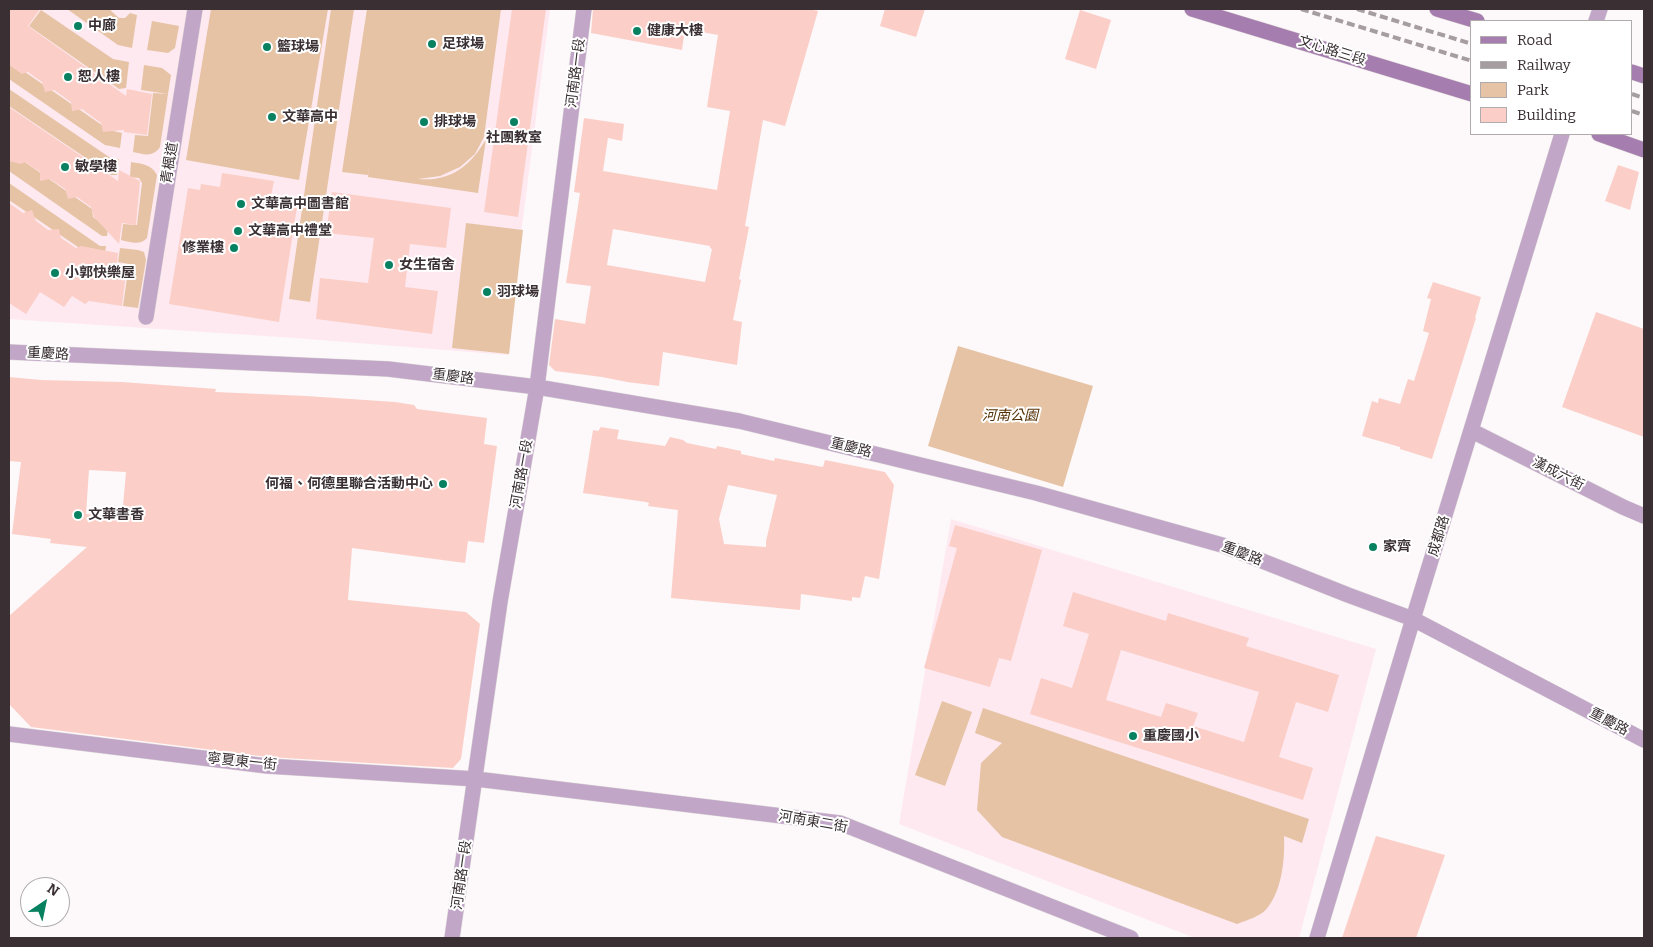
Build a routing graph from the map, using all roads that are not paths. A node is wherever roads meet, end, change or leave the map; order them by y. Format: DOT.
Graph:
graph roads {
  1 [pos="194,9"];
  2 [pos="584,9"];
  3 [pos="1192,9"];
  4 [pos="1438,9"];
  5 [pos="1474,20"];
  6 [pos="1470,93"];
  7 [pos="1562,135"];
  8 [pos="1602,135"];
  9 [pos="1644,150"];
  10 [pos="146,317"];
  11 [pos="9,352"];
  12 [pos="537,387"];
  13 [pos="1472,431"];
  14 [pos="1644,516"];
  15 [pos="1413,618"];
  16 [pos="9,734"];
  17 [pos="1644,740"];
  18 [pos="476,779"];
  19 [pos="452,938"];
  20 [pos="1131,938"];
  21 [pos="1317,938"];
  1 -- 10 [label="street, 青楓道"];
  2 -- 12 [label="street, 河南路一段"];
  3 -- 6 [label="main road, 文心路三段"];
  4 -- 5 [label="main road"];
  7 -- 13 [label="street, 成都路"];
  8 -- 9 [label="main road"];
  11 -- 12 [label="street, 重慶路"];
  12 -- 15 [label="street, 重慶路"];
  12 -- 18 [label="street, 河南路一段"];
  13 -- 14 [label="street, 漢成六街"];
  13 -- 15 [label="street, 成都路"];
  15 -- 17 [label="street, 重慶路"];
  15 -- 21 [label="street, 成都路"];
  16 -- 18 [label="street, 寧夏東一街"];
  18 -- 19 [label="street, 河南路一段"];
  18 -- 20 [label="street, 河南東二街"];
}
